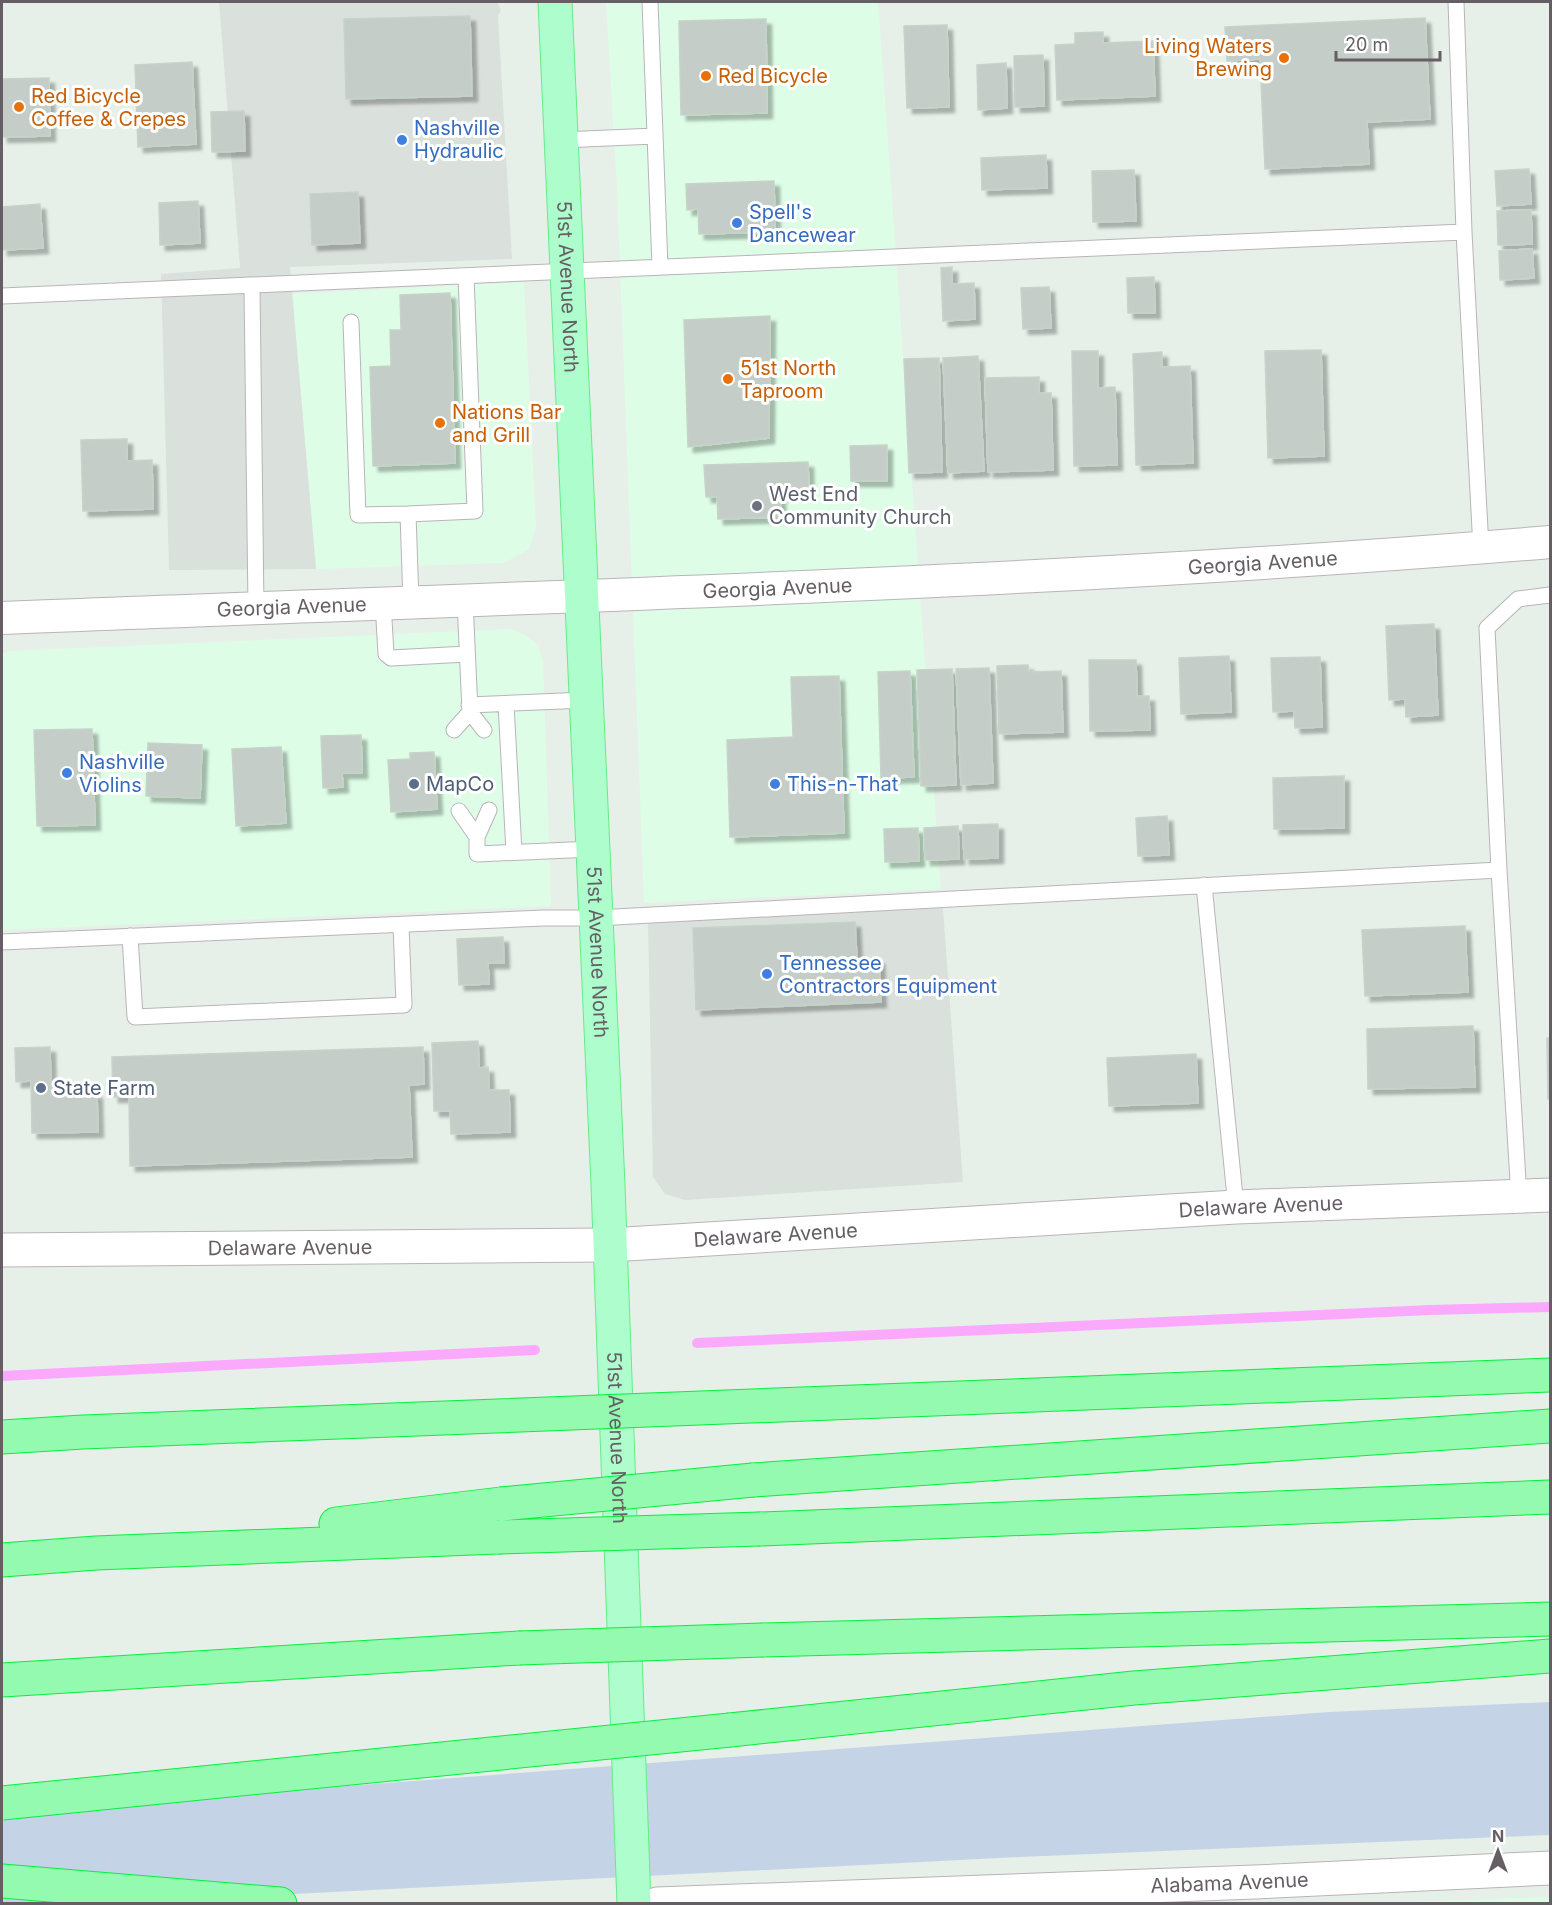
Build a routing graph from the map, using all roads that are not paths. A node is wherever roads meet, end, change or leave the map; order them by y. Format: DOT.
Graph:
graph roads {
  1 [pos="555,2"];
  2 [pos="650,2"];
  3 [pos="1456,2"];
  4 [pos="656,136"];
  5 [pos="561,140"];
  6 [pos="1464,232"];
  7 [pos="660,267"];
  8 [pos="567,272"];
  9 [pos="466,276"];
  10 [pos="252,286"];
  11 [pos="2,296"];
  12 [pos="351,322"];
  13 [pos="408,514"];
  14 [pos="1551,542"];
  15 [pos="1481,548"];
  16 [pos="582,595"];
  17 [pos="1551,595"];
  18 [pos="465,600"];
  19 [pos="397,603"];
  20 [pos="256,608"];
  21 [pos="2,618"];
  22 [pos="467,654"];
  23 [pos="586,700"];
  24 [pos="506,704"];
  25 [pos="470,709"];
  26 [pos="454,730"];
  27 [pos="484,730"];
  28 [pos="489,810"];
  29 [pos="459,811"];
  30 [pos="477,837"];
  31 [pos="593,849"];
  32 [pos="514,852"];
  33 [pos="1499,870"];
  34 [pos="1204,885"];
  35 [pos="596,918"];
  36 [pos="401,925"];
  37 [pos="130,936"];
  38 [pos="2,942"];
  39 [pos="1535,1196"];
  40 [pos="1236,1207"];
  41 [pos="609,1245"];
  42 [pos="2,1250"];
  43 [pos="1551,1375"];
  44 [pos="1551,1426"];
  45 [pos="2,1437"];
  46 [pos="1551,1497"];
  47 [pos="96,1553"];
  48 [pos="2,1560"];
  49 [pos="1551,1619"];
  50 [pos="1551,1656"];
  51 [pos="2,1680"];
  52 [pos="2,1803"];
  53 [pos="1551,1868"];
  54 [pos="2,1881"];
  55 [pos="1256,1893"];
  56 [pos="1134,1895"];
  57 [pos="280,1904"];
  58 [pos="634,1904"];
  59 [pos="657,1904"];
  1 -- 5 [label="main road, 51st Avenue North"];
  2 -- 4 [label="lane"];
  3 -- 6 [label="lane"];
  4 -- 5 [label="lane"];
  4 -- 7 [label="lane"];
  5 -- 8 [label="main road, 51st Avenue North"];
  6 -- 7 [label="lane"];
  6 -- 15 [label="lane"];
  7 -- 8 [label="lane"];
  8 -- 9 [label="lane"];
  8 -- 16 [label="main road, 51st Avenue North"];
  9 -- 10 [label="lane"];
  9 -- 13 [label="lane"];
  10 -- 11 [label="lane"];
  10 -- 20 [label="lane"];
  12 -- 13 [label="lane"];
  13 -- 19 [label="lane"];
  14 -- 15 [label="street, Georgia Avenue"];
  15 -- 16 [label="street, Georgia Avenue"];
  16 -- 18 [label="street, Georgia Avenue"];
  16 -- 23 [label="main road, 51st Avenue North"];
  17 -- 33 [label="lane"];
  18 -- 19 [label="street, Georgia Avenue"];
  18 -- 22 [label="lane"];
  19 -- 20 [label="street, Georgia Avenue"];
  19 -- 22 [label="lane"];
  20 -- 21 [label="street, Georgia Avenue"];
  22 -- 25 [label="lane"];
  23 -- 24 [label="lane"];
  23 -- 31 [label="main road, 51st Avenue North"];
  24 -- 25 [label="lane"];
  24 -- 32 [label="lane"];
  25 -- 26 [label="lane"];
  25 -- 27 [label="lane"];
  28 -- 30 [label="lane"];
  29 -- 30 [label="lane"];
  30 -- 32 [label="lane"];
  31 -- 32 [label="lane"];
  31 -- 35 [label="main road, 51st Avenue North"];
  33 -- 34 [label="lane"];
  33 -- 39 [label="lane"];
  34 -- 35 [label="lane"];
  34 -- 40 [label="lane"];
  35 -- 36 [label="lane"];
  35 -- 41 [label="main road, 51st Avenue North"];
  36 -- 37 [label="lane"];
  36 -- 37 [label="lane"];
  37 -- 38 [label="lane"];
  39 -- 40 [label="main road, Delaware Avenue"];
  40 -- 41 [label="main road, Delaware Avenue"];
  41 -- 42 [label="main road, Delaware Avenue"];
  41 -- 58 [label="main road, 51st Avenue North"];
  43 -- 45 [label="highway, bridge"];
  44 -- 47 [label="highway, bridge"];
  46 -- 47 [label="highway, bridge"];
  47 -- 48 [label="highway"];
  49 -- 51 [label="highway, bridge"];
  50 -- 52 [label="highway, bridge"];
  53 -- 55 [label="main road, Alabama Avenue"];
  54 -- 57 [label="highway"];
  55 -- 56 [label="main road, Alabama Avenue"];
  56 -- 59 [label="main road, Alabama Avenue"];
}
